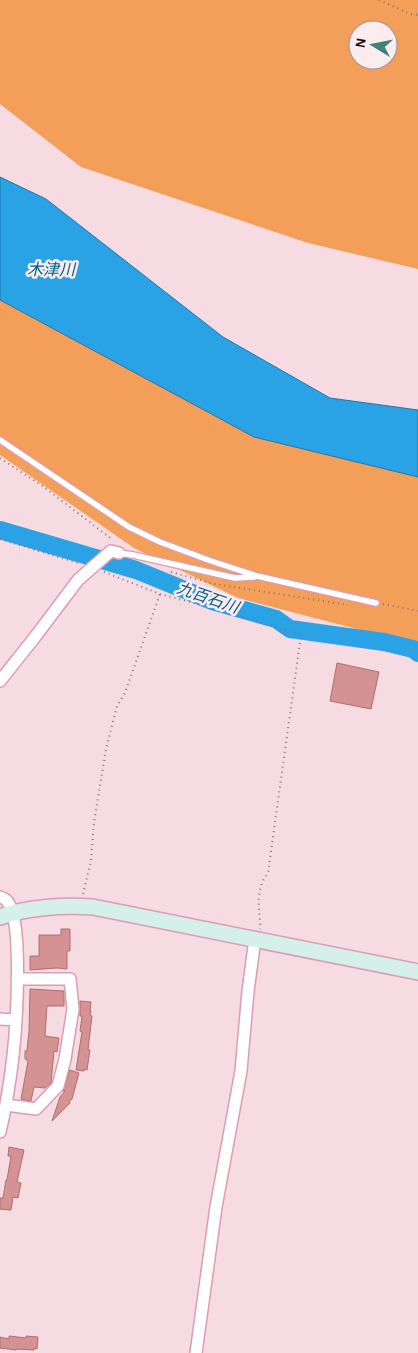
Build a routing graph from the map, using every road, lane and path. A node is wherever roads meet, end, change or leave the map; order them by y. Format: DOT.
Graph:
graph roads {
  1 [pos="379,0"];
  2 [pos="418,15"];
  3 [pos="0,440"];
  4 [pos="0,539"];
  5 [pos="115,552"];
  6 [pos="92,567"];
  7 [pos="257,576"];
  8 [pos="160,594"];
  9 [pos="376,602"];
  10 [pos="0,681"];
  11 [pos="0,897"];
  12 [pos="81,906"];
  13 [pos="6,915"];
  14 [pos="255,939"];
  15 [pos="418,972"];
  16 [pos="17,979"];
  17 [pos="0,1019"];
  18 [pos="16,1020"];
  19 [pos="6,1105"];
  20 [pos="0,1132"];
  21 [pos="196,1353"];
  1 -- 2 [label="path"];
  3 -- 7 [label="lane"];
  4 -- 6 [label="path"];
  5 -- 6 [label="street"];
  5 -- 7 [label="lane"];
  6 -- 8 [label="path"];
  6 -- 10 [label="street"];
  7 -- 9 [label="lane"];
  8 -- 12 [label="path"];
  8 -- 14 [label="path"];
  11 -- 13 [label="street"];
  12 -- 13 [label="street"];
  12 -- 14 [label="street"];
  13 -- 16 [label="street"];
  14 -- 15 [label="street"];
  14 -- 21 [label="street"];
  16 -- 18 [label="street"];
  16 -- 19 [label="street"];
  17 -- 18 [label="street"];
  18 -- 19 [label="street"];
  19 -- 20 [label="street"];
}
